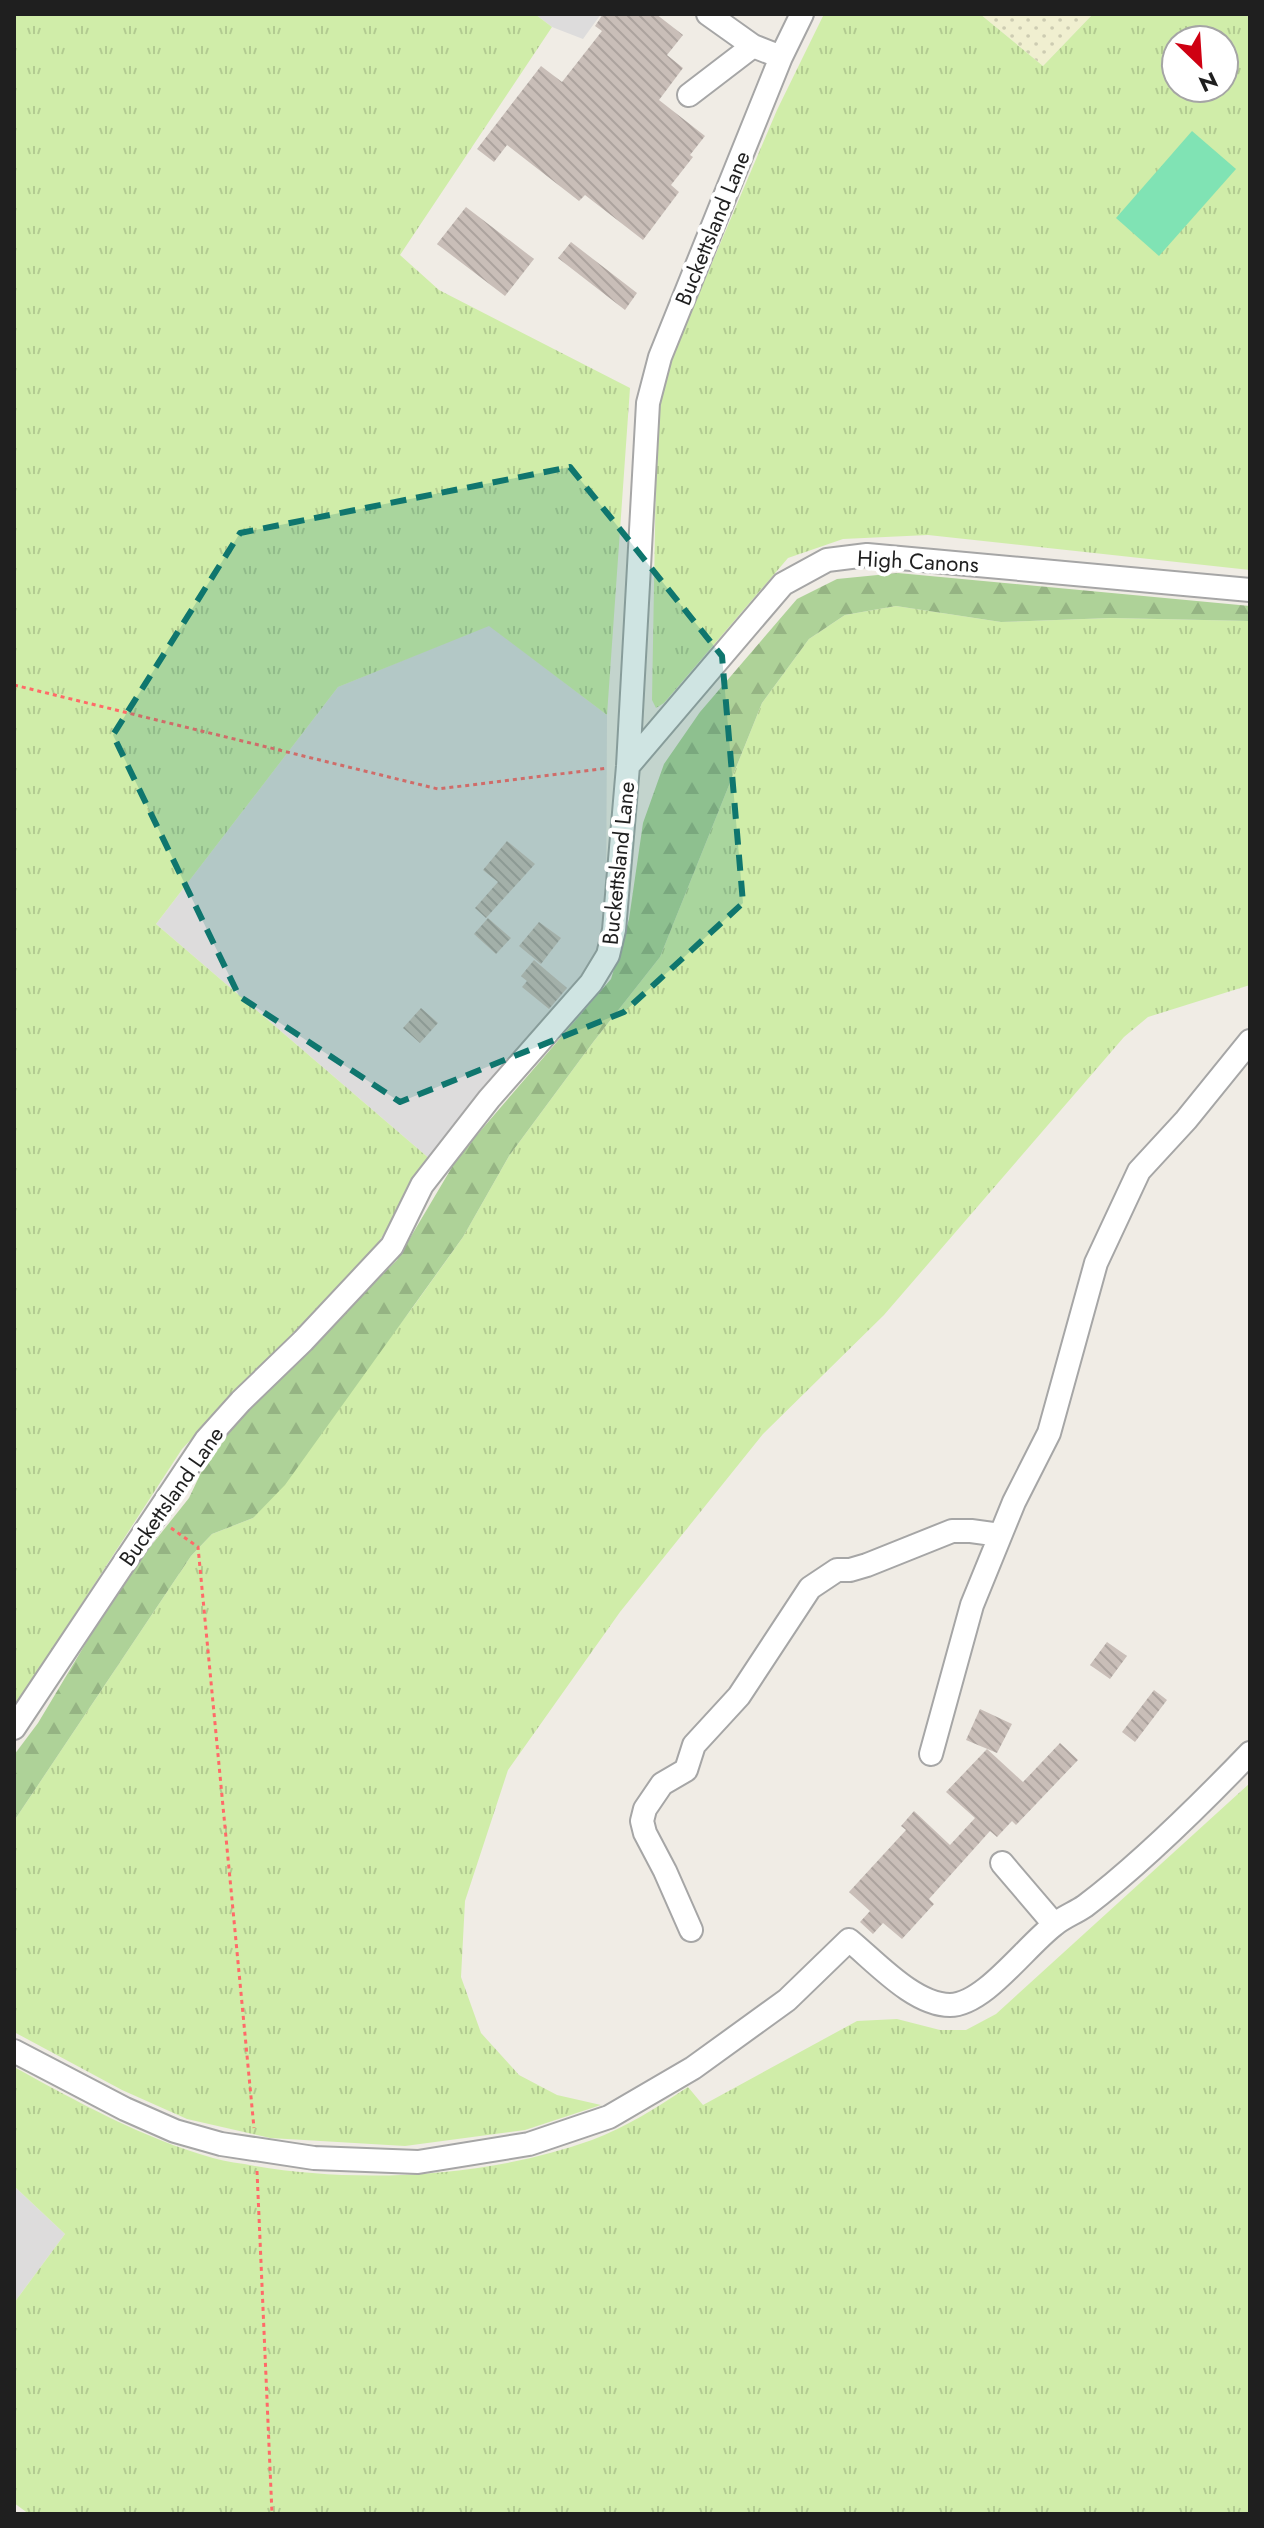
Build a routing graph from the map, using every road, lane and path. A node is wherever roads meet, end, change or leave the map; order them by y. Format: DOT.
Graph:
graph roads {
  1 [pos="708,14"];
  2 [pos="802,14"];
  3 [pos="753,46"];
  4 [pos="781,57"];
  5 [pos="689,95"];
  6 [pos="1250,590"];
  7 [pos="14,685"];
  8 [pos="628,766"];
  9 [pos="1250,1041"];
  10 [pos="155,1517"];
  11 [pos="1000,1535"];
  12 [pos="14,1728"];
  13 [pos="1250,1753"];
  14 [pos="931,1754"];
  15 [pos="1002,1863"];
  16 [pos="1054,1924"];
  17 [pos="691,1930"];
  18 [pos="14,2051"];
  19 [pos="256,2151"];
  20 [pos="272,2514"];
  1 -- 3 [label="street"];
  2 -- 4 [label="street, Buckettsland Lane"];
  3 -- 4 [label="street"];
  3 -- 5 [label="street"];
  4 -- 8 [label="street, Buckettsland Lane"];
  6 -- 8 [label="street, High Canons"];
  7 -- 8 [label="path"];
  8 -- 10 [label="street, Buckettsland Lane"];
  9 -- 11 [label="street"];
  10 -- 12 [label="street, Buckettsland Lane"];
  10 -- 19 [label="path"];
  11 -- 14 [label="street"];
  11 -- 17 [label="street"];
  13 -- 16 [label="street"];
  15 -- 16 [label="street"];
  16 -- 19 [label="street"];
  18 -- 19 [label="street"];
  19 -- 20 [label="path"];
}
